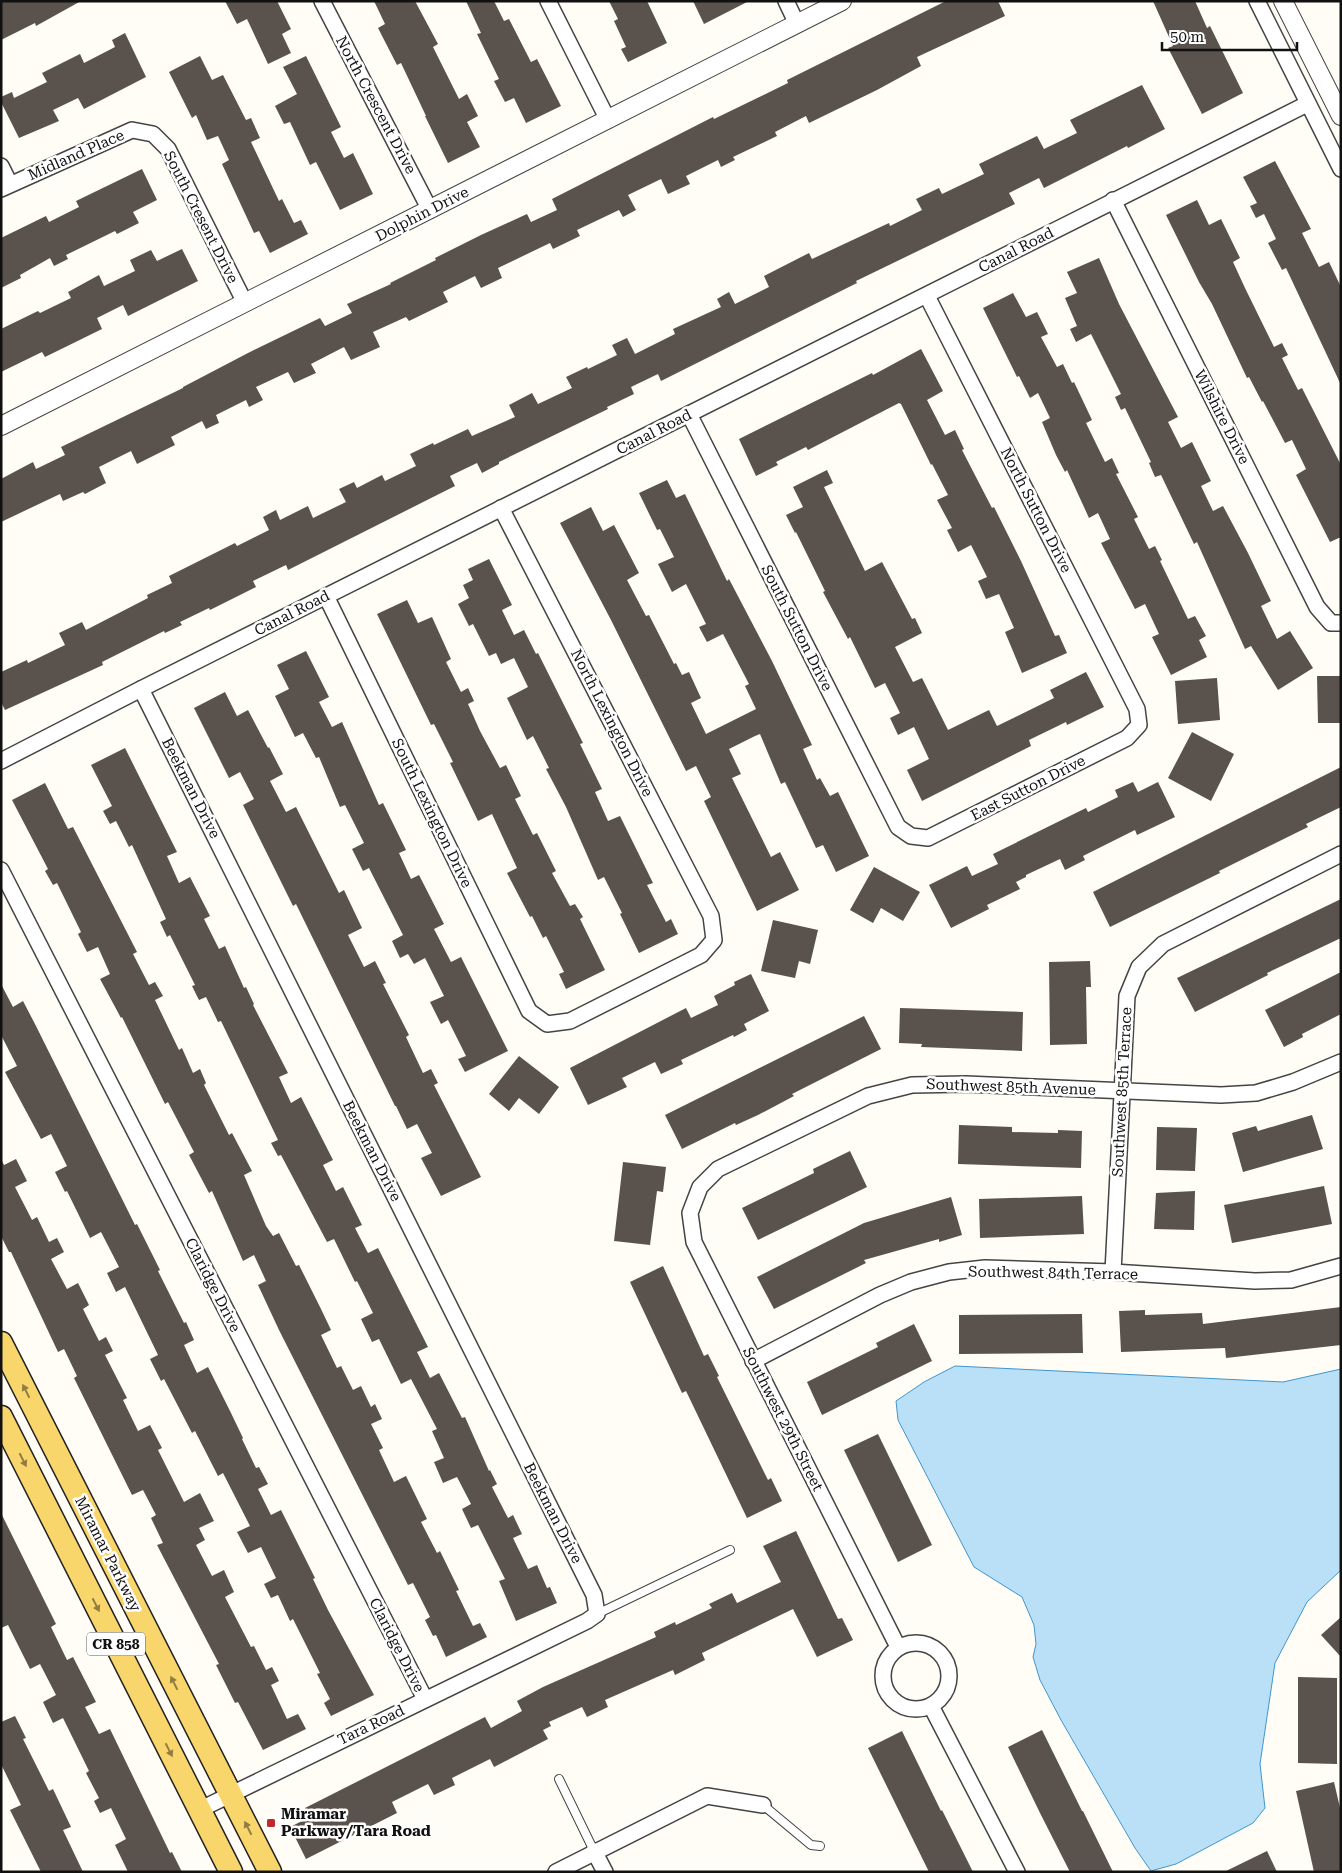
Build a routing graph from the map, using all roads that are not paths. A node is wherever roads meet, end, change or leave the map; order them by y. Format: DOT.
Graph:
graph roads {
  1 [pos="322,1"];
  2 [pos="548,1"];
  3 [pos="786,1"];
  4 [pos="842,1"];
  5 [pos="1257,1"];
  6 [pos="1283,1"];
  7 [pos="797,24"];
  8 [pos="1307,104"];
  9 [pos="1341,116"];
  10 [pos="608,120"];
  11 [pos="153,134"];
  12 [pos="1,166"];
  13 [pos="1341,169"];
  14 [pos="6,187"];
  15 [pos="1113,200"];
  16 [pos="430,210"];
  17 [pos="927,296"];
  18 [pos="245,303"];
  19 [pos="689,414"];
  20 [pos="1,426"];
  21 [pos="501,508"];
  22 [pos="326,596"];
  23 [pos="1341,623"];
  24 [pos="141,689"];
  25 [pos="1139,726"];
  26 [pos="1,761"];
  27 [pos="911,836"];
  28 [pos="1341,854"];
  29 [pos="1,870"];
  30 [pos="547,1024"];
  31 [pos="1341,1062"];
  32 [pos="1121,1091"];
  33 [pos="700,1187"];
  34 [pos="1341,1266"];
  35 [pos="1113,1272"];
  36 [pos="1,1343"];
  37 [pos="753,1361"];
  38 [pos="1,1416"];
  39 [pos="730,1550"];
  40 [pos="597,1614"];
  41 [pos="898,1647"];
  42 [pos="425,1699"];
  43 [pos="931,1706"];
  44 [pos="559,1779"];
  45 [pos="231,1794"];
  46 [pos="764,1805"];
  47 [pos="199,1810"];
  48 [pos="820,1846"];
  49 [pos="594,1851"];
  50 [pos="231,1872"];
  51 [pos="270,1872"];
  52 [pos="556,1872"];
  53 [pos="605,1872"];
  54 [pos="1017,1872"];
  1 -- 16 [label="street, North Crescent Drive"];
  2 -- 10 [label="street"];
  3 -- 7 [label="street"];
  4 -- 7 [label="street, Dolphin Drive"];
  5 -- 8 [label="street"];
  6 -- 9 [label="street"];
  7 -- 10 [label="street, Dolphin Drive"];
  8 -- 13 [label="street"];
  8 -- 15 [label="street, Canal Road"];
  10 -- 16 [label="street, Dolphin Drive"];
  11 -- 14 [label="street, Midland Place"];
  11 -- 18 [label="street, South Cresent Drive"];
  12 -- 14 [label="street"];
  15 -- 17 [label="street, Canal Road"];
  15 -- 23 [label="street, Wilshire Drive"];
  16 -- 18 [label="street, Dolphin Drive"];
  17 -- 19 [label="street, Canal Road"];
  17 -- 25 [label="street, North Sutton Drive"];
  18 -- 20 [label="street, Dolphin Drive"];
  19 -- 21 [label="street, Canal Road"];
  19 -- 27 [label="street, South Sutton Drive"];
  21 -- 22 [label="street, Canal Road"];
  21 -- 30 [label="street, North Lexington Drive"];
  22 -- 24 [label="street, Canal Road"];
  22 -- 30 [label="street, South Lexington Drive"];
  24 -- 26 [label="street, Canal Road"];
  24 -- 40 [label="street, Beekman Drive"];
  25 -- 27 [label="street, East Sutton Drive"];
  28 -- 32 [label="street, Southwest 85th Terrace"];
  29 -- 42 [label="street, Claridge Drive"];
  31 -- 32 [label="street, Southwest 85th Avenue"];
  32 -- 33 [label="street, Southwest 85th Avenue"];
  32 -- 35 [label="street, Southwest 85th Terrace"];
  33 -- 37 [label="street, Southwest 29th Street"];
  34 -- 35 [label="street, Southwest 84th Terrace"];
  35 -- 37 [label="street, Southwest 84th Terrace"];
  45 -- 36 [label="main road, Miramar Parkway / CR 858, one-way"];
  37 -- 41 [label="street, Southwest 29th Street"];
  38 -- 47 [label="main road, CR 858, one-way"];
  39 -- 40 [label="lane"];
  40 -- 42 [label="street, Tara Road"];
  41 -- 43 [label="street"];
  41 -- 43 [label="street"];
  42 -- 45 [label="street, Tara Road"];
  43 -- 54 [label="street"];
  44 -- 49 [label="lane"];
  45 -- 47 [label="street, Tara Road"];
  51 -- 45 [label="main road, Miramar Parkway / CR 858, one-way"];
  46 -- 48 [label="lane"];
  46 -- 49 [label="street"];
  47 -- 50 [label="main road, CR 858"];
  49 -- 52 [label="street"];
  49 -- 53 [label="street"];
}
